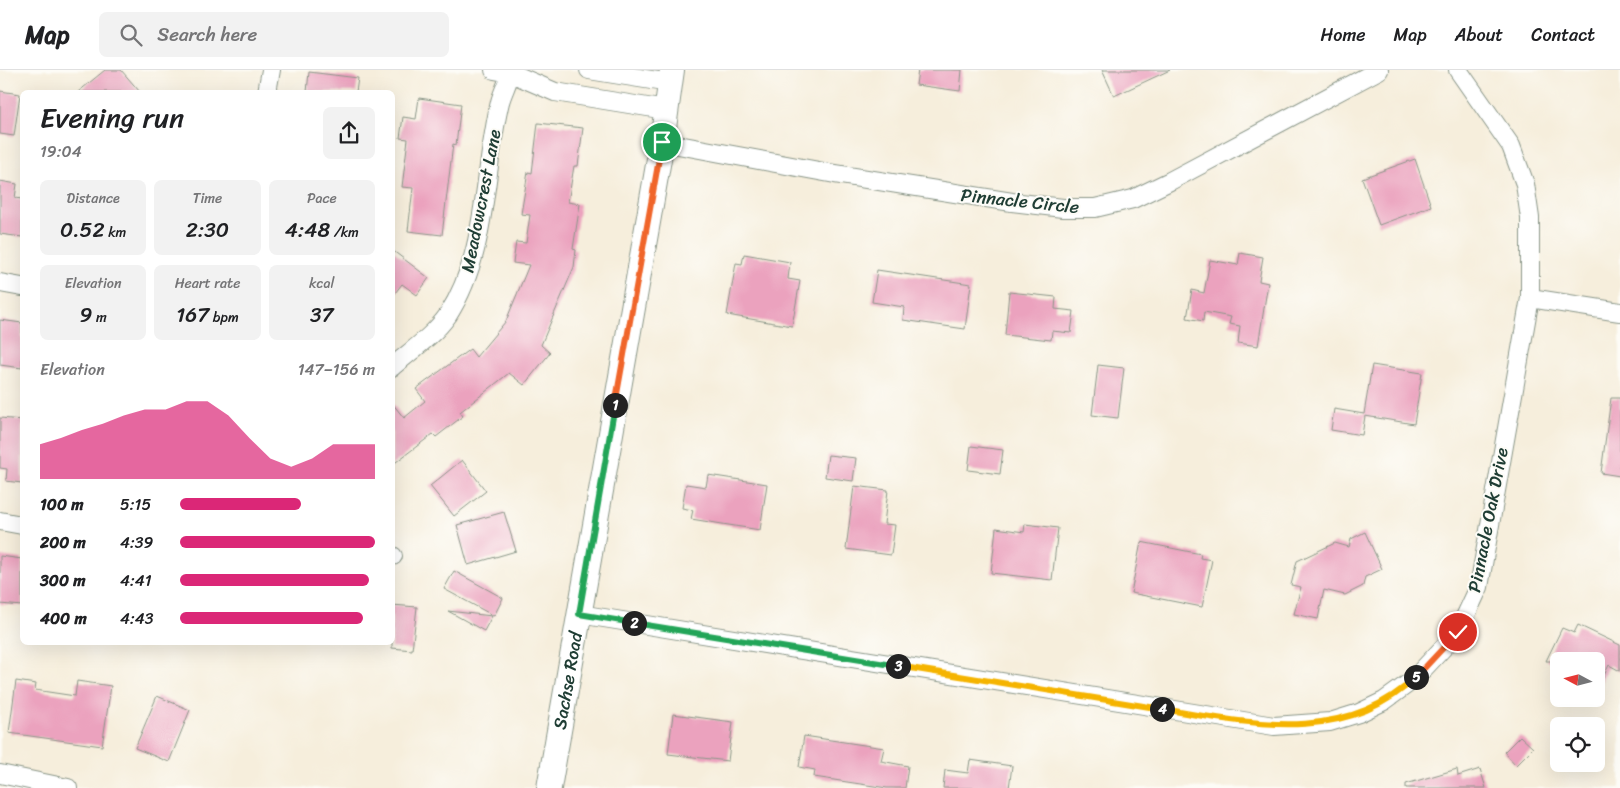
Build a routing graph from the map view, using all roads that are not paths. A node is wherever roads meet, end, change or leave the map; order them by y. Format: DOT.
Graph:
graph roads {
  1 [pos="271,70"];
  2 [pos="589,70"];
  3 [pos="1379,70"];
  4 [pos="1458,70"];
  5 [pos="509,71"];
  6 [pos="671,76"];
  7 [pos="267,90"];
  8 [pos="666,110"];
  9 [pos="662,142"];
  10 [pos="0,284"];
  11 [pos="20,287"];
  12 [pos="1530,298"];
  13 [pos="1620,312"];
  14 [pos="395,364"];
  15 [pos="0,521"];
  16 [pos="20,525"];
  17 [pos="579,614"];
  18 [pos="0,774"];
  19 [pos="68,788"];
  20 [pos="549,788"];
  1 -- 7 [label="street"];
  2 -- 6 [label="street"];
  3 -- 9 [label="street, Pinnacle Circle"];
  4 -- 12 [label="street"];
  5 -- 8 [label="street"];
  5 -- 14 [label="street, Meadowcrest Lane"];
  6 -- 8 [label="main road, Sachse Road"];
  8 -- 9 [label="main road, Sachse Road"];
  9 -- 17 [label="main road, Sachse Road"];
  10 -- 11 [label="street"];
  12 -- 13 [label="street"];
  12 -- 17 [label="street, Pinnacle Oak Drive"];
  15 -- 16 [label="street"];
  17 -- 20 [label="main road, Sachse Road"];
  18 -- 19 [label="street"];
}
